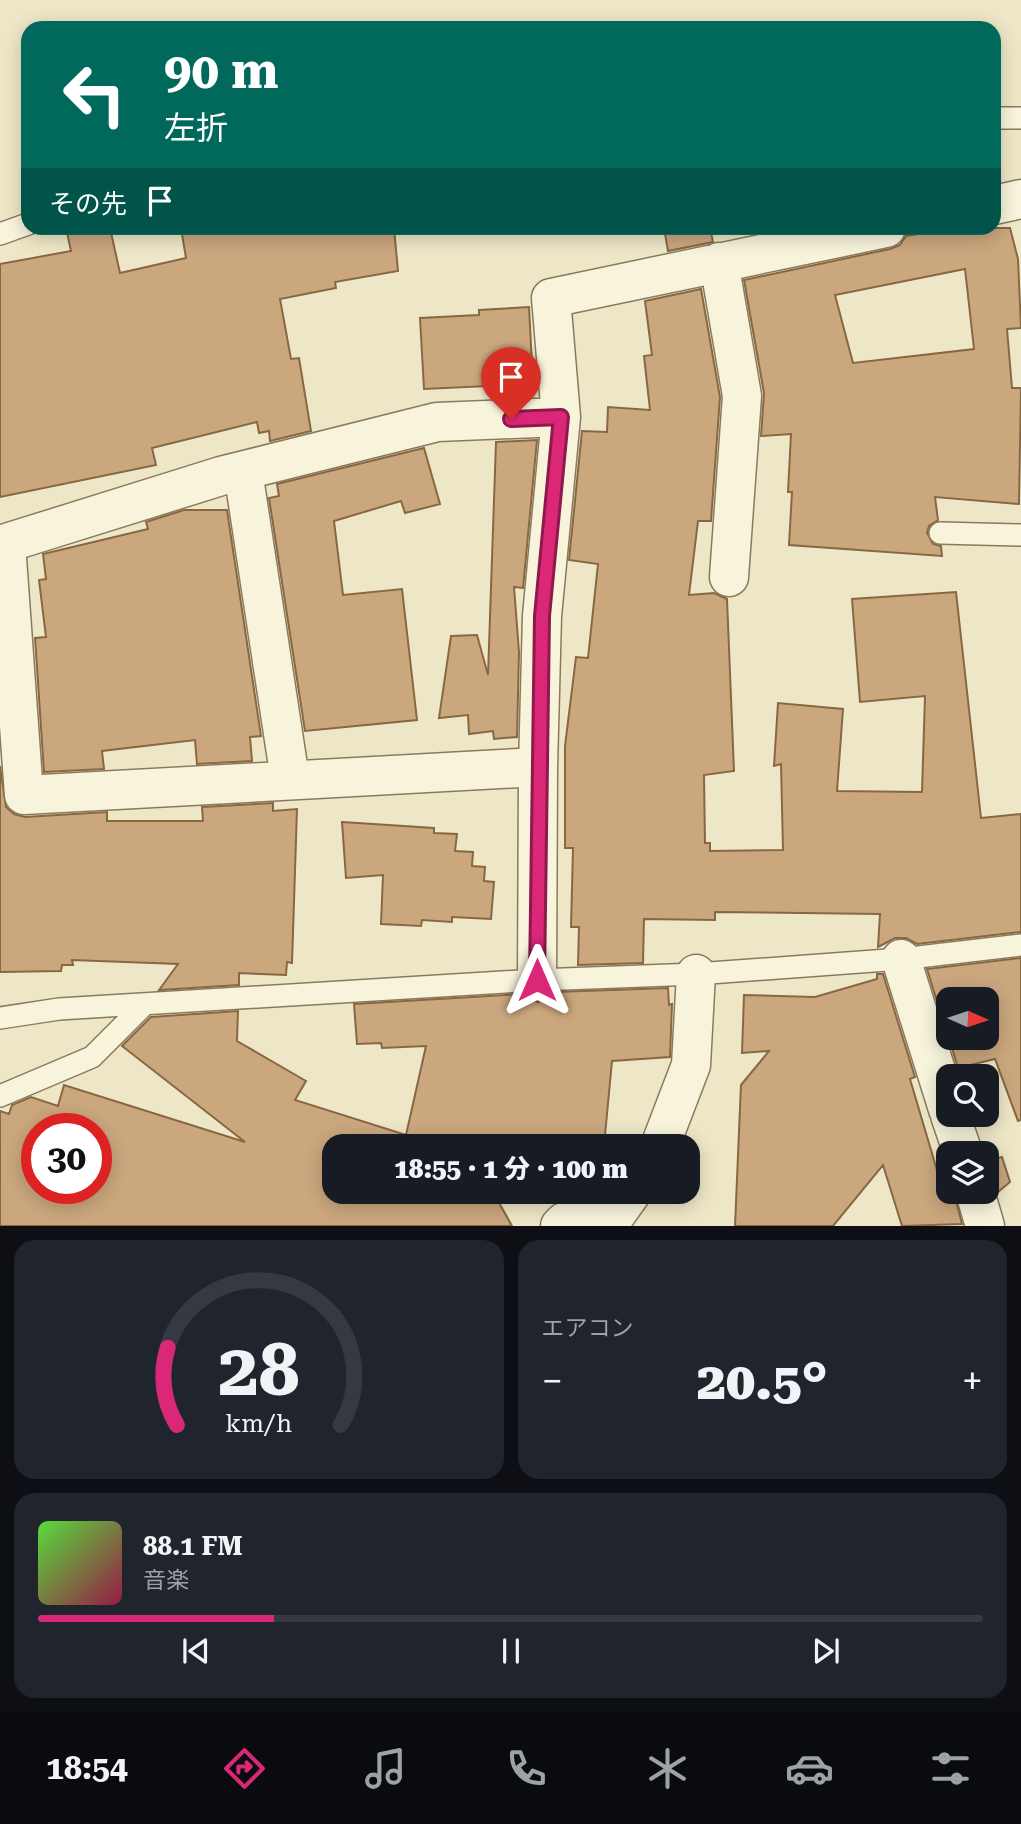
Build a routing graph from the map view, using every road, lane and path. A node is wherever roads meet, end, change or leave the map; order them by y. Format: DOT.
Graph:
graph roads {
  1 [pos="1001,118"];
  2 [pos="1021,118"];
  3 [pos="1021,200"];
  4 [pos="1001,204"];
  5 [pos="21,226"];
  6 [pos="0,234"];
  7 [pos="852,235"];
  8 [pos="719,262"];
  9 [pos="561,417"];
  10 [pos="243,471"];
  11 [pos="940,533"];
  12 [pos="1021,535"];
  13 [pos="3,545"];
  14 [pos="729,577"];
  15 [pos="538,767"];
  16 [pos="290,779"];
  17 [pos="12,796"];
  18 [pos="1021,945"];
  19 [pos="901,959"];
  20 [pos="695,974"];
  21 [pos="537,980"];
  22 [pos="145,1004"];
  23 [pos="0,1018"];
  24 [pos="936,1071"];
  25 [pos="0,1096"];
  26 [pos="665,1134"];
  27 [pos="979,1204"];
  28 [pos="620,1212"];
  29 [pos="560,1226"];
  30 [pos="985,1226"];
  1 -- 2 [label="lane"];
  3 -- 4 [label="street"];
  5 -- 6 [label="lane"];
  7 -- 8 [label="street"];
  8 -- 9 [label="street"];
  8 -- 14 [label="street"];
  9 -- 10 [label="street"];
  9 -- 15 [label="street"];
  10 -- 13 [label="street"];
  10 -- 16 [label="street"];
  11 -- 12 [label="lane"];
  13 -- 17 [label="street"];
  15 -- 16 [label="street"];
  15 -- 21 [label="street"];
  16 -- 17 [label="street"];
  18 -- 19 [label="lane"];
  19 -- 20 [label="lane"];
  19 -- 24 [label="street"];
  20 -- 21 [label="lane"];
  20 -- 26 [label="street"];
  21 -- 22 [label="lane"];
  22 -- 23 [label="lane"];
  22 -- 25 [label="lane"];
  27 -- 30 [label="street"];
  28 -- 29 [label="street"];
}
